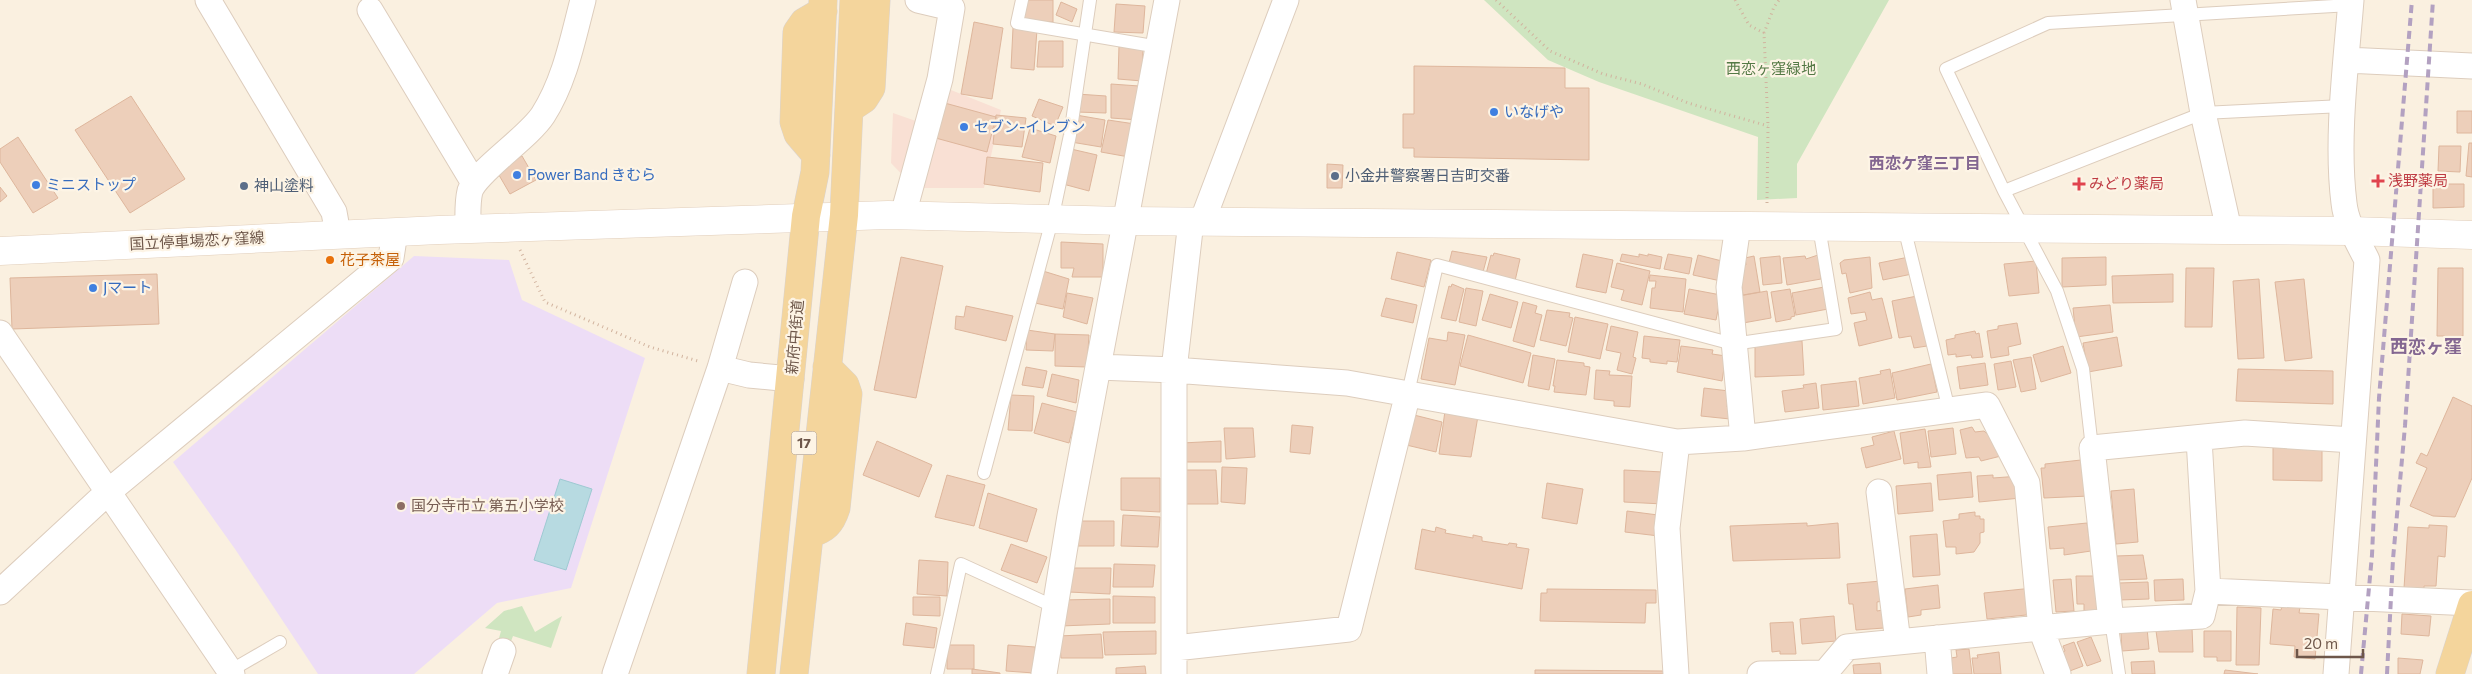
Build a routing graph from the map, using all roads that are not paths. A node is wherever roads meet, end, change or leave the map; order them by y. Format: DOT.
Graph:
graph roads {
  1 [pos="208,0"];
  2 [pos="583,0"];
  3 [pos="854,0"];
  4 [pos="876,0"];
  5 [pos="918,0"];
  6 [pos="1022,0"];
  7 [pos="1090,0"];
  8 [pos="1167,0"];
  9 [pos="1286,0"];
  10 [pos="2351,2"];
  11 [pos="952,4"];
  12 [pos="823,5"];
  13 [pos="2184,7"];
  14 [pos="370,10"];
  15 [pos="1085,34"];
  16 [pos="1159,47"];
  17 [pos="2346,60"];
  18 [pos="2472,66"];
  19 [pos="2343,106"];
  20 [pos="849,109"];
  21 [pos="2203,113"];
  22 [pos="474,183"];
  23 [pos="2004,191"];
  24 [pos="844,215"];
  25 [pos="903,215"];
  26 [pos="806,216"];
  27 [pos="1052,220"];
  28 [pos="1124,221"];
  29 [pos="1196,221"];
  30 [pos="1738,226"];
  31 [pos="1818,227"];
  32 [pos="1904,227"];
  33 [pos="2024,228"];
  34 [pos="468,229"];
  35 [pos="2229,230"];
  36 [pos="2352,231"];
  37 [pos="395,232"];
  38 [pos="338,234"];
  39 [pos="2472,235"];
  40 [pos="0,251"];
  41 [pos="745,282"];
  42 [pos="0,333"];
  43 [pos="1732,344"];
  44 [pos="1098,367"];
  45 [pos="720,368"];
  46 [pos="1174,370"];
  47 [pos="791,379"];
  48 [pos="1408,393"];
  49 [pos="1948,410"];
  50 [pos="1743,438"];
  51 [pos="2199,439"];
  52 [pos="2353,440"];
  53 [pos="1677,442"];
  54 [pos="2092,448"];
  55 [pos="984,474"];
  56 [pos="108,492"];
  57 [pos="1879,492"];
  58 [pos="2208,591"];
  59 [pos="0,592"];
  60 [pos="2342,596"];
  61 [pos="2472,604"];
  62 [pos="1056,607"];
  63 [pos="2111,621"];
  64 [pos="2041,629"];
  65 [pos="1936,638"];
  66 [pos="280,642"];
  67 [pos="1898,642"];
  68 [pos="1175,648"];
  69 [pos="231,673"];
  70 [pos="1825,673"];
  71 [pos="615,674"];
  72 [pos="761,674"];
  73 [pos="767,674"];
  74 [pos="794,674"];
  75 [pos="937,674"];
  76 [pos="1044,674"];
  77 [pos="1174,674"];
  78 [pos="1676,674"];
  79 [pos="1760,674"];
  80 [pos="1940,674"];
  81 [pos="2058,674"];
  82 [pos="2119,674"];
  83 [pos="2336,674"];
  84 [pos="2450,674"];
  1 -- 38 [label="street"];
  2 -- 22 [label="street"];
  3 -- 20 [label="main road, 17"];
  4 -- 20 [label="main road"];
  5 -- 11 [label="street"];
  6 -- 15 [label="lane"];
  7 -- 15 [label="lane"];
  8 -- 16 [label="street"];
  9 -- 29 [label="street"];
  10 -- 13 [label="lane"];
  10 -- 17 [label="street"];
  11 -- 25 [label="street"];
  12 -- 26 [label="main road, 新府中街道 / 17"];
  13 -- 21 [label="street"];
  13 -- 23 [label="lane"];
  14 -- 22 [label="street"];
  15 -- 16 [label="lane"];
  15 -- 27 [label="lane"];
  16 -- 28 [label="street"];
  17 -- 18 [label="street"];
  17 -- 19 [label="street"];
  19 -- 21 [label="lane"];
  19 -- 36 [label="street"];
  20 -- 24 [label="main road, 17"];
  21 -- 23 [label="lane"];
  21 -- 35 [label="street"];
  22 -- 34 [label="street"];
  23 -- 33 [label="lane"];
  24 -- 25 [label="street, 国立停車場恋ヶ窪線"];
  24 -- 26 [label="street, 国立停車場恋ヶ窪線"];
  24 -- 73 [label="main road, 新府中街道 / 17"];
  24 -- 74 [label="main road, 17"];
  25 -- 27 [label="street, 国立停車場恋ヶ窪線"];
  26 -- 34 [label="street, 国立停車場恋ヶ窪線"];
  26 -- 47 [label="main road, 新府中街道 / 17"];
  27 -- 28 [label="street, 国立停車場恋ヶ窪線"];
  27 -- 55 [label="lane"];
  28 -- 29 [label="street, 国立停車場恋ヶ窪線"];
  28 -- 44 [label="street"];
  29 -- 30 [label="street, 国立停車場恋ヶ窪線"];
  29 -- 46 [label="street"];
  30 -- 31 [label="street, 国立停車場恋ヶ窪線"];
  30 -- 43 [label="street"];
  31 -- 32 [label="street, 国立停車場恋ヶ窪線"];
  31 -- 43 [label="lane"];
  32 -- 33 [label="street, 国立停車場恋ヶ窪線"];
  32 -- 49 [label="lane"];
  33 -- 35 [label="street, 国立停車場恋ヶ窪線"];
  33 -- 54 [label="lane"];
  34 -- 37 [label="street, 国立停車場恋ヶ窪線"];
  35 -- 36 [label="street, 国立停車場恋ヶ窪線"];
  36 -- 39 [label="street, 国立停車場恋ヶ窪線"];
  36 -- 52 [label="street"];
  37 -- 38 [label="street, 国立停車場恋ヶ窪線"];
  37 -- 56 [label="street"];
  38 -- 40 [label="street, 国立停車場恋ヶ窪線"];
  41 -- 45 [label="street"];
  42 -- 56 [label="street"];
  43 -- 48 [label="lane"];
  43 -- 50 [label="street"];
  44 -- 46 [label="street"];
  44 -- 62 [label="street"];
  45 -- 47 [label="street"];
  45 -- 71 [label="street"];
  46 -- 48 [label="street"];
  46 -- 68 [label="street"];
  47 -- 72 [label="main road, 新府中街道 / 17"];
  48 -- 53 [label="street"];
  48 -- 68 [label="street"];
  49 -- 50 [label="street"];
  49 -- 64 [label="street"];
  50 -- 53 [label="street"];
  51 -- 52 [label="street"];
  51 -- 54 [label="street"];
  51 -- 58 [label="street"];
  52 -- 60 [label="street"];
  53 -- 78 [label="street"];
  54 -- 63 [label="street"];
  56 -- 59 [label="street"];
  56 -- 69 [label="street"];
  57 -- 67 [label="street"];
  58 -- 60 [label="street"];
  58 -- 63 [label="street"];
  60 -- 61 [label="street"];
  60 -- 83 [label="street"];
  61 -- 84 [label="main road"];
  62 -- 75 [label="lane"];
  62 -- 76 [label="street"];
  63 -- 64 [label="street"];
  63 -- 82 [label="lane"];
  64 -- 65 [label="street"];
  64 -- 81 [label="street"];
  65 -- 67 [label="street"];
  65 -- 80 [label="street"];
  66 -- 69 [label="lane"];
  67 -- 70 [label="street"];
  68 -- 77 [label="street"];
  70 -- 79 [label="street"];
}
